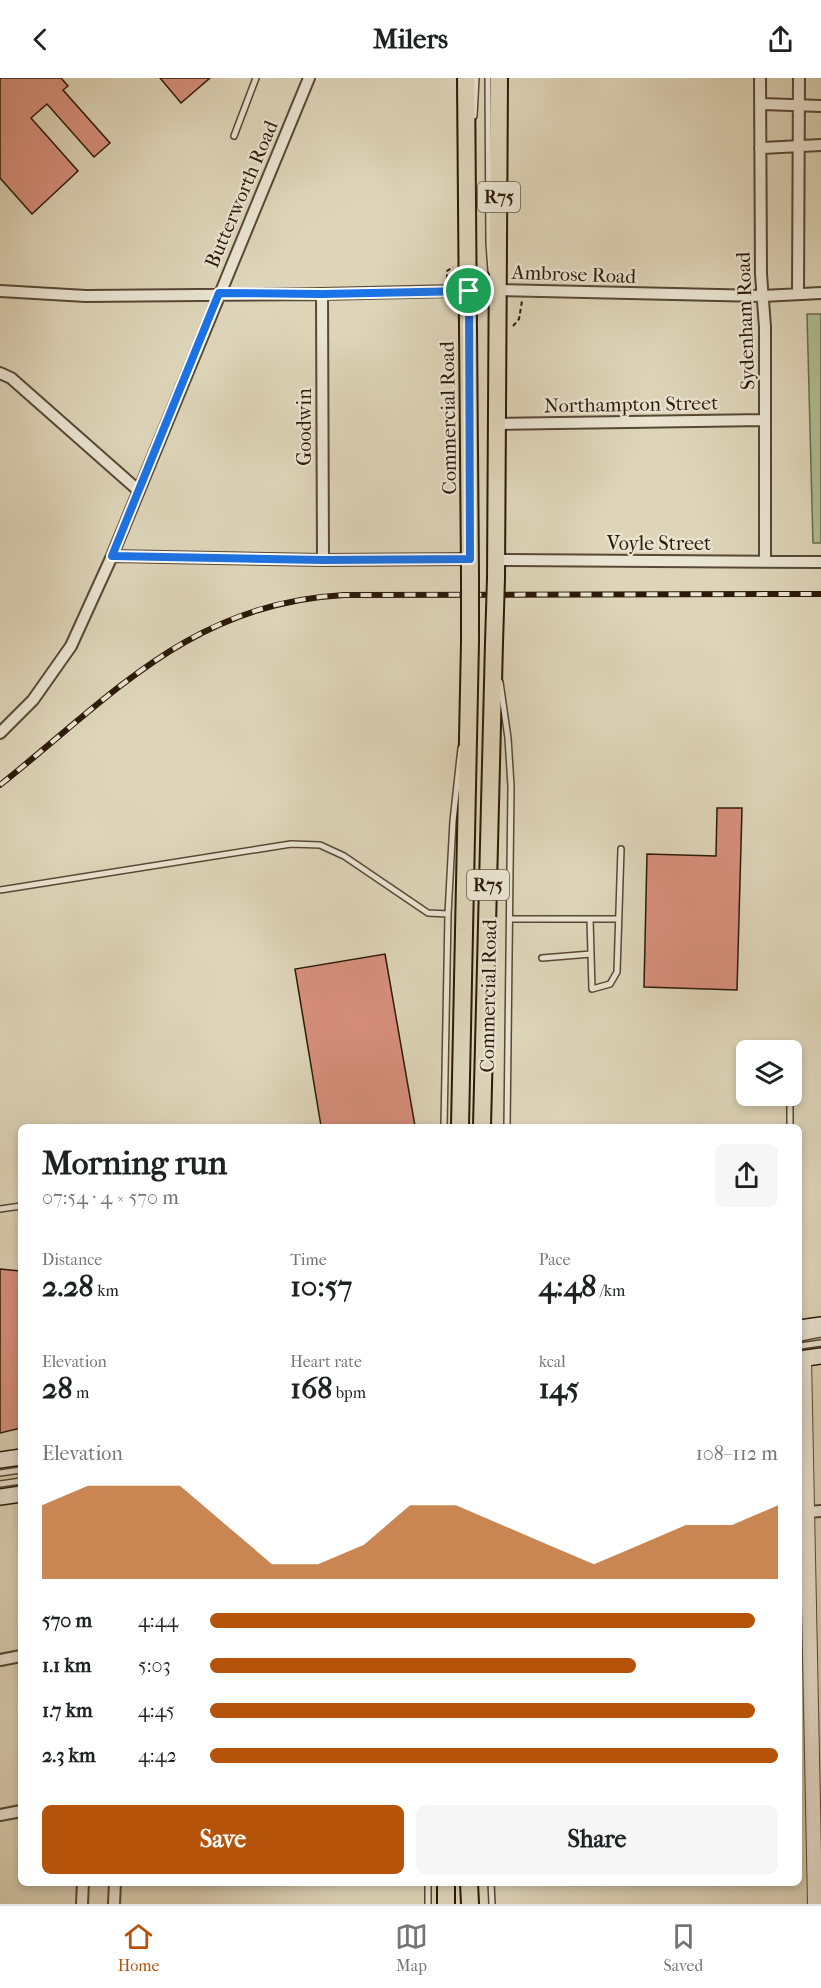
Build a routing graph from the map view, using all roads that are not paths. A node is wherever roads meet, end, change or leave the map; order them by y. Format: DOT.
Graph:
graph roads {
  1 [pos="256,78"];
  2 [pos="309,78"];
  3 [pos="466,78"];
  4 [pos="476,78"];
  5 [pos="488,78"];
  6 [pos="499,78"];
  7 [pos="760,78"];
  8 [pos="798,78"];
  9 [pos="760,104"];
  10 [pos="799,106"];
  11 [pos="821,106"];
  12 [pos="234,136"];
  13 [pos="821,145"];
  14 [pos="798,146"];
  15 [pos="760,148"];
  16 [pos="498,290"];
  17 [pos="0,291"];
  18 [pos="469,291"];
  19 [pos="219,293"];
  20 [pos="821,293"];
  21 [pos="322,294"];
  22 [pos="798,294"];
  23 [pos="762,296"];
  24 [pos="0,373"];
  25 [pos="765,420"];
  26 [pos="497,424"];
  27 [pos="139,491"];
  28 [pos="112,556"];
  29 [pos="323,560"];
  30 [pos="496,560"];
  31 [pos="765,562"];
  32 [pos="821,562"];
  33 [pos="470,568"];
  34 [pos="494,647"];
  35 [pos="466,722"];
  36 [pos="0,733"];
  37 [pos="621,849"];
  38 [pos="0,890"];
  39 [pos="448,914"];
  40 [pos="510,919"];
  41 [pos="590,919"];
  42 [pos="618,919"];
  43 [pos="591,954"];
  44 [pos="542,958"];
  45 [pos="790,1106"];
  46 [pos="444,1124"];
  47 [pos="460,1124"];
  48 [pos="482,1124"];
  49 [pos="507,1124"];
  50 [pos="790,1124"];
  51 [pos="18,1206"];
  52 [pos="0,1209"];
  53 [pos="821,1325"];
  54 [pos="802,1328"];
  55 [pos="821,1334"];
  56 [pos="802,1338"];
  57 [pos="821,1343"];
  58 [pos="802,1354"];
  59 [pos="802,1355"];
  60 [pos="821,1356"];
  61 [pos="802,1367"];
  62 [pos="18,1457"];
  63 [pos="0,1460"];
  64 [pos="18,1470"];
  65 [pos="0,1473"];
  66 [pos="18,1481"];
  67 [pos="0,1484"];
  68 [pos="18,1494"];
  69 [pos="0,1497"];
  70 [pos="814,1512"];
  71 [pos="805,1641"];
  72 [pos="18,1657"];
  73 [pos="0,1660"];
  74 [pos="816,1685"];
  75 [pos="18,1812"];
  76 [pos="0,1815"];
  77 [pos="83,1886"];
  78 [pos="115,1886"];
  79 [pos="428,1886"];
  80 [pos="446,1886"];
  81 [pos="469,1886"];
  82 [pos="491,1886"];
  83 [pos="82,1904"];
  84 [pos="114,1904"];
  85 [pos="428,1904"];
  86 [pos="446,1904"];
  87 [pos="470,1904"];
  88 [pos="492,1904"];
  89 [pos="815,1904"];
  1 -- 12 [label="lane"];
  2 -- 19 [label="street, Butterworth Road"];
  3 -- 18 [label="main road, Commercial Road / R75"];
  4 -- 18 [label="lane"];
  5 -- 16 [label="lane"];
  6 -- 16 [label="main road, Commercial Road / R75"];
  7 -- 9 [label="street, Sydenham Road"];
  8 -- 10 [label="street"];
  9 -- 10 [label="street"];
  9 -- 15 [label="street, Sydenham Road"];
  10 -- 11 [label="street"];
  10 -- 14 [label="street"];
  13 -- 14 [label="street"];
  14 -- 15 [label="street"];
  14 -- 22 [label="street"];
  15 -- 23 [label="street, Sydenham Road"];
  16 -- 18 [label="street, Ambrose Road"];
  16 -- 23 [label="street, Ambrose Road"];
  16 -- 26 [label="main road, Commercial Road / R75"];
  17 -- 19 [label="street, Ambrose Road"];
  18 -- 21 [label="street, Ambrose Road"];
  18 -- 33 [label="main road, Commercial Road / R75"];
  19 -- 21 [label="street, Ambrose Road"];
  19 -- 27 [label="street, Butterworth Road"];
  20 -- 22 [label="street, Ambrose Road"];
  21 -- 29 [label="street, Goodwin"];
  22 -- 23 [label="street, Ambrose Road"];
  23 -- 25 [label="street, Sydenham Road"];
  24 -- 27 [label="street"];
  25 -- 26 [label="street, Northampton Street"];
  25 -- 31 [label="street, Sydenham Road"];
  26 -- 30 [label="main road, Commercial Road / R75"];
  27 -- 28 [label="street, Butterworth Road"];
  28 -- 29 [label="street"];
  28 -- 36 [label="street, Butterworth Road"];
  29 -- 33 [label="street"];
  30 -- 31 [label="street, Voyle Street"];
  30 -- 34 [label="main road, Commercial Road / R75, bridge"];
  31 -- 32 [label="street, Voyle Street"];
  33 -- 35 [label="main road, Commercial Road / R75, bridge"];
  34 -- 40 [label="lane, Commercial Road"];
  34 -- 48 [label="main road, Commercial Road / R75"];
  35 -- 39 [label="lane, Commercial Road"];
  35 -- 47 [label="main road, Commercial Road / R75"];
  37 -- 42 [label="lane"];
  38 -- 39 [label="lane"];
  39 -- 46 [label="lane, Commercial Road"];
  40 -- 41 [label="lane"];
  40 -- 49 [label="lane, Commercial Road"];
  41 -- 42 [label="lane"];
  41 -- 43 [label="lane"];
  42 -- 43 [label="lane"];
  43 -- 44 [label="lane"];
  45 -- 50 [label="lane"];
  51 -- 52 [label="lane"];
  53 -- 54 [label="main road"];
  55 -- 56 [label="lane"];
  57 -- 58 [label="lane"];
  59 -- 60 [label="main road"];
  61 -- 70 [label="street"];
  62 -- 63 [label="main road"];
  64 -- 65 [label="lane"];
  66 -- 67 [label="lane"];
  68 -- 69 [label="main road"];
  70 -- 71 [label="street"];
  71 -- 74 [label="street"];
  72 -- 73 [label="street"];
  74 -- 89 [label="street"];
  75 -- 76 [label="street"];
  77 -- 83 [label="street"];
  78 -- 84 [label="street"];
  79 -- 85 [label="lane"];
  80 -- 86 [label="main road"];
  81 -- 87 [label="main road"];
  82 -- 88 [label="lane"];
}
